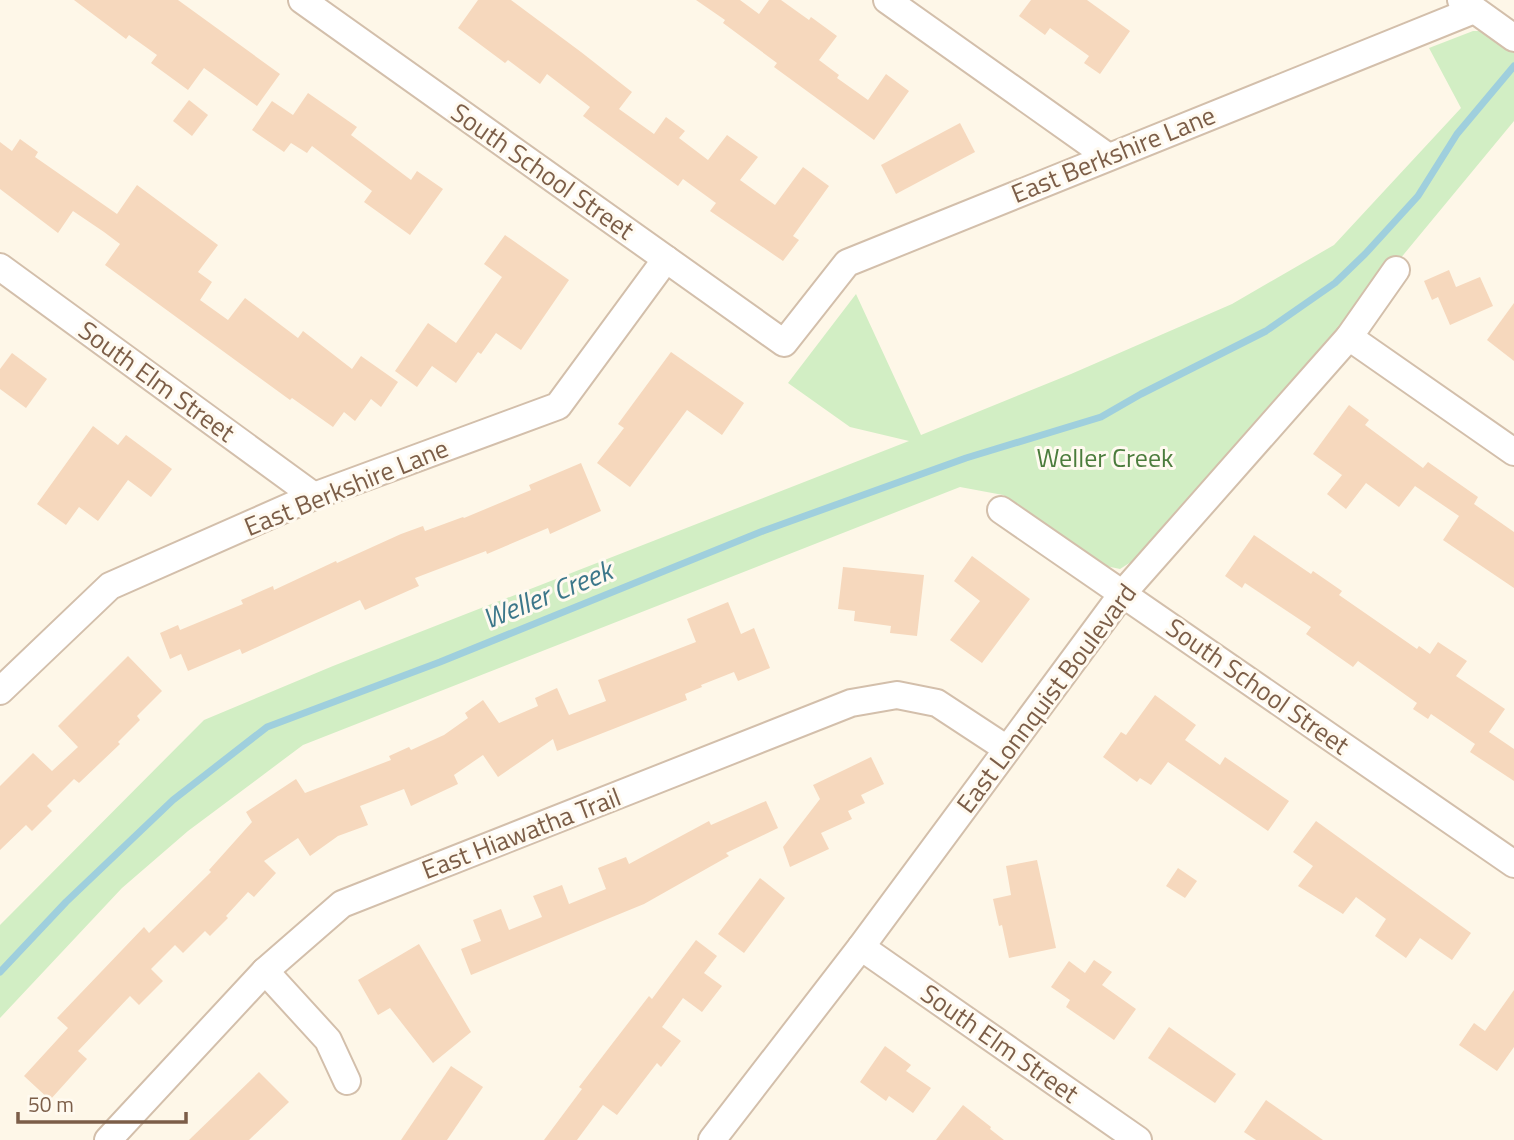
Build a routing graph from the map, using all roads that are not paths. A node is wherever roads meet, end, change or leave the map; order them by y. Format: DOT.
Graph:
graph roads {
  1 [pos="302,0"];
  2 [pos="887,0"];
  3 [pos="1468,5"];
  4 [pos="1513,37"];
  5 [pos="1107,156"];
  6 [pos="666,259"];
  7 [pos="0,267"];
  8 [pos="1396,270"];
  9 [pos="1349,337"];
  10 [pos="784,343"];
  11 [pos="1514,452"];
  12 [pos="314,496"];
  13 [pos="1001,510"];
  14 [pos="1123,593"];
  15 [pos="0,691"];
  16 [pos="1007,749"];
  17 [pos="1514,864"];
  18 [pos="861,947"];
  19 [pos="265,971"];
  20 [pos="347,1081"];
  21 [pos="108,1140"];
  22 [pos="712,1140"];
  23 [pos="1138,1140"];
  1 -- 6 [label="street, South School Street"];
  2 -- 5 [label="street"];
  3 -- 4 [label="street"];
  3 -- 5 [label="street, East Berkshire Lane"];
  5 -- 10 [label="street, East Berkshire Lane"];
  6 -- 10 [label="street, South School Street"];
  6 -- 12 [label="street, East Berkshire Lane"];
  7 -- 12 [label="street, South Elm Street"];
  8 -- 9 [label="street, East Lonnquist Boulevard"];
  9 -- 11 [label="street"];
  9 -- 14 [label="street, East Lonnquist Boulevard"];
  12 -- 15 [label="street, East Berkshire Lane"];
  13 -- 14 [label="street, South School Street"];
  14 -- 16 [label="street, East Lonnquist Boulevard"];
  14 -- 17 [label="street, South School Street"];
  16 -- 18 [label="street, East Lonnquist Boulevard"];
  16 -- 19 [label="street, East Hiawatha Trail"];
  18 -- 22 [label="street, East Lonnquist Boulevard"];
  18 -- 23 [label="street, South Elm Street"];
  19 -- 20 [label="street"];
  19 -- 21 [label="street, East Hiawatha Trail"];
}
